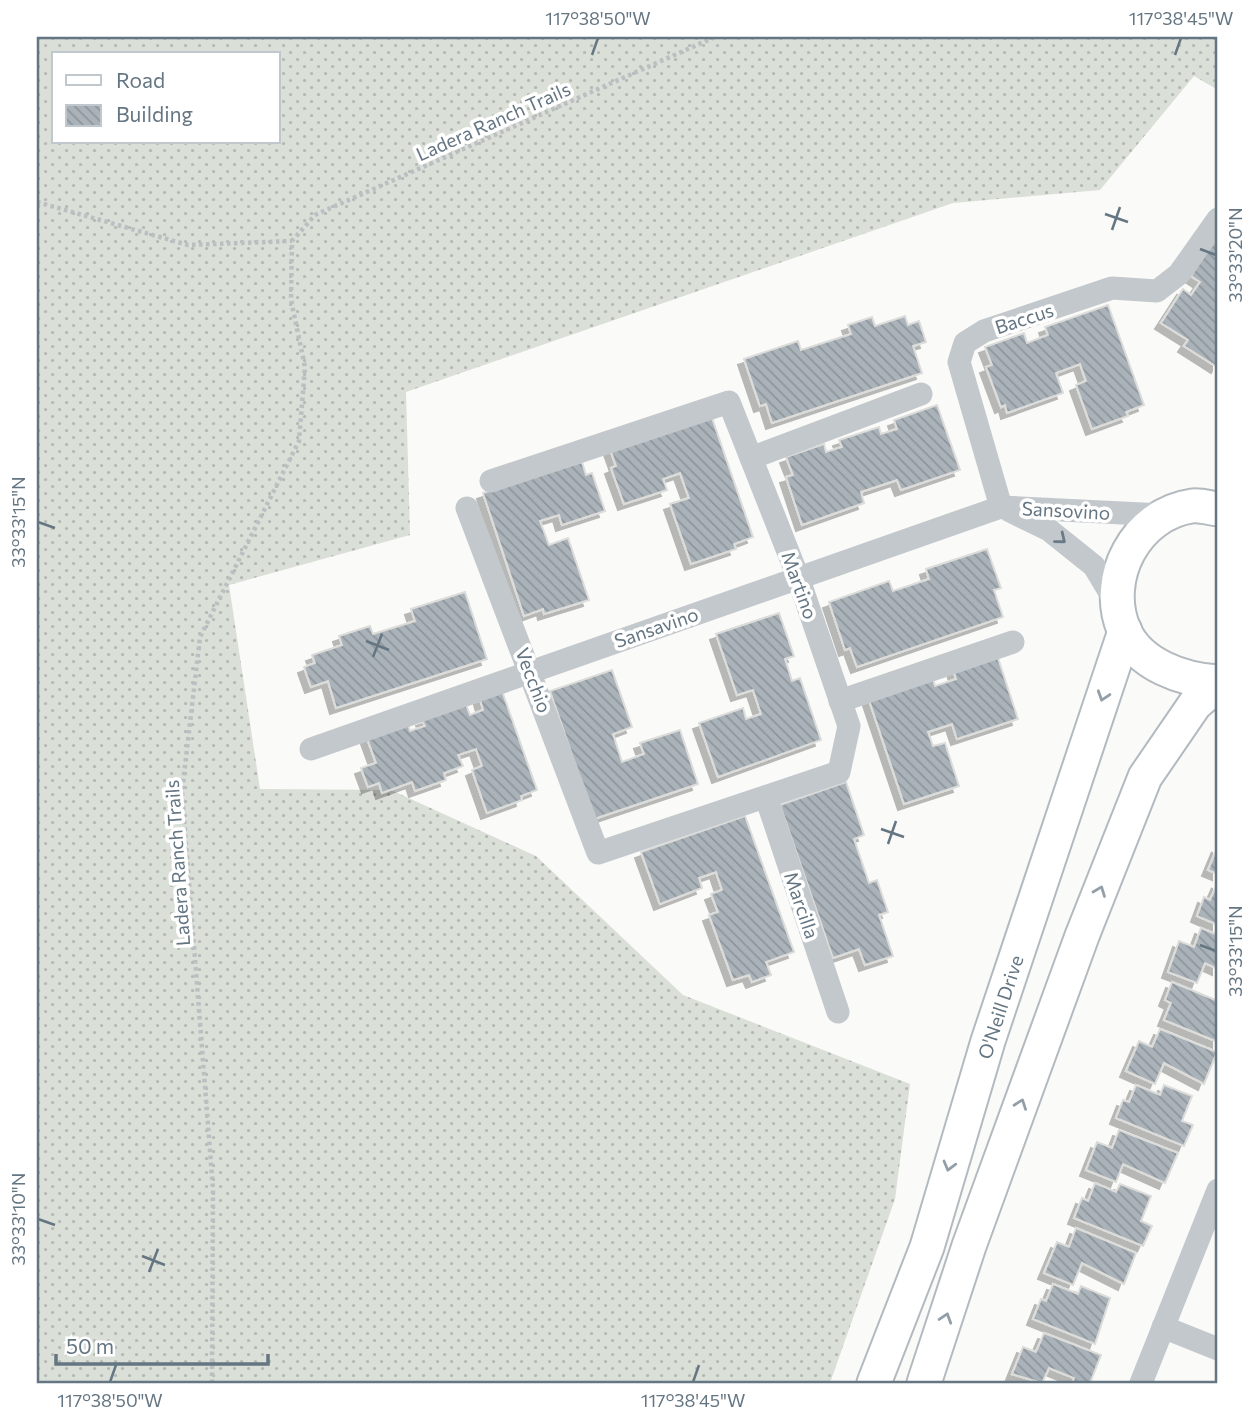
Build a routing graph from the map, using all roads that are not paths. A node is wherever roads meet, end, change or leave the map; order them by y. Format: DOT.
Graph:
graph roads {
  1 [pos="1218,219"];
  2 [pos="921,394"];
  3 [pos="751,458"];
  4 [pos="491,481"];
  5 [pos="1218,481"];
  6 [pos="1001,507"];
  7 [pos="467,508"];
  8 [pos="1191,510"];
  9 [pos="798,577"];
  10 [pos="1121,619"];
  11 [pos="1013,642"];
  12 [pos="531,671"];
  13 [pos="1218,683"];
  14 [pos="840,701"];
  15 [pos="311,749"];
  16 [pos="766,797"];
  17 [pos="838,1012"];
  18 [pos="1218,1190"];
  19 [pos="1163,1328"];
  20 [pos="1218,1349"];
  21 [pos="874,1383"];
  22 [pos="924,1383"];
  23 [pos="1141,1383"];
  1 -- 6 [label="street, Baccus"];
  2 -- 3 [label="street"];
  3 -- 4 [label="street, Martino"];
  3 -- 9 [label="street, Martino"];
  5 -- 8 [label="main road, O'Neill Drive"];
  6 -- 8 [label="street, Sansovino"];
  6 -- 9 [label="street, Sansavino"];
  6 -- 10 [label="street, Sansovino, one-way"];
  7 -- 12 [label="street, Vecchio"];
  8 -- 10 [label="main road, O'Neill Drive"];
  9 -- 12 [label="street, Sansavino"];
  9 -- 14 [label="street, Martino"];
  10 -- 13 [label="main road"];
  10 -- 21 [label="main road, O'Neill Drive, one-way"];
  11 -- 14 [label="street"];
  12 -- 15 [label="street, Sansavino"];
  12 -- 16 [label="street, Vecchio"];
  22 -- 13 [label="main road, one-way"];
  14 -- 16 [label="street, Martino"];
  16 -- 17 [label="street, Marcilla"];
  18 -- 19 [label="street"];
  19 -- 20 [label="street"];
  19 -- 23 [label="street"];
}
